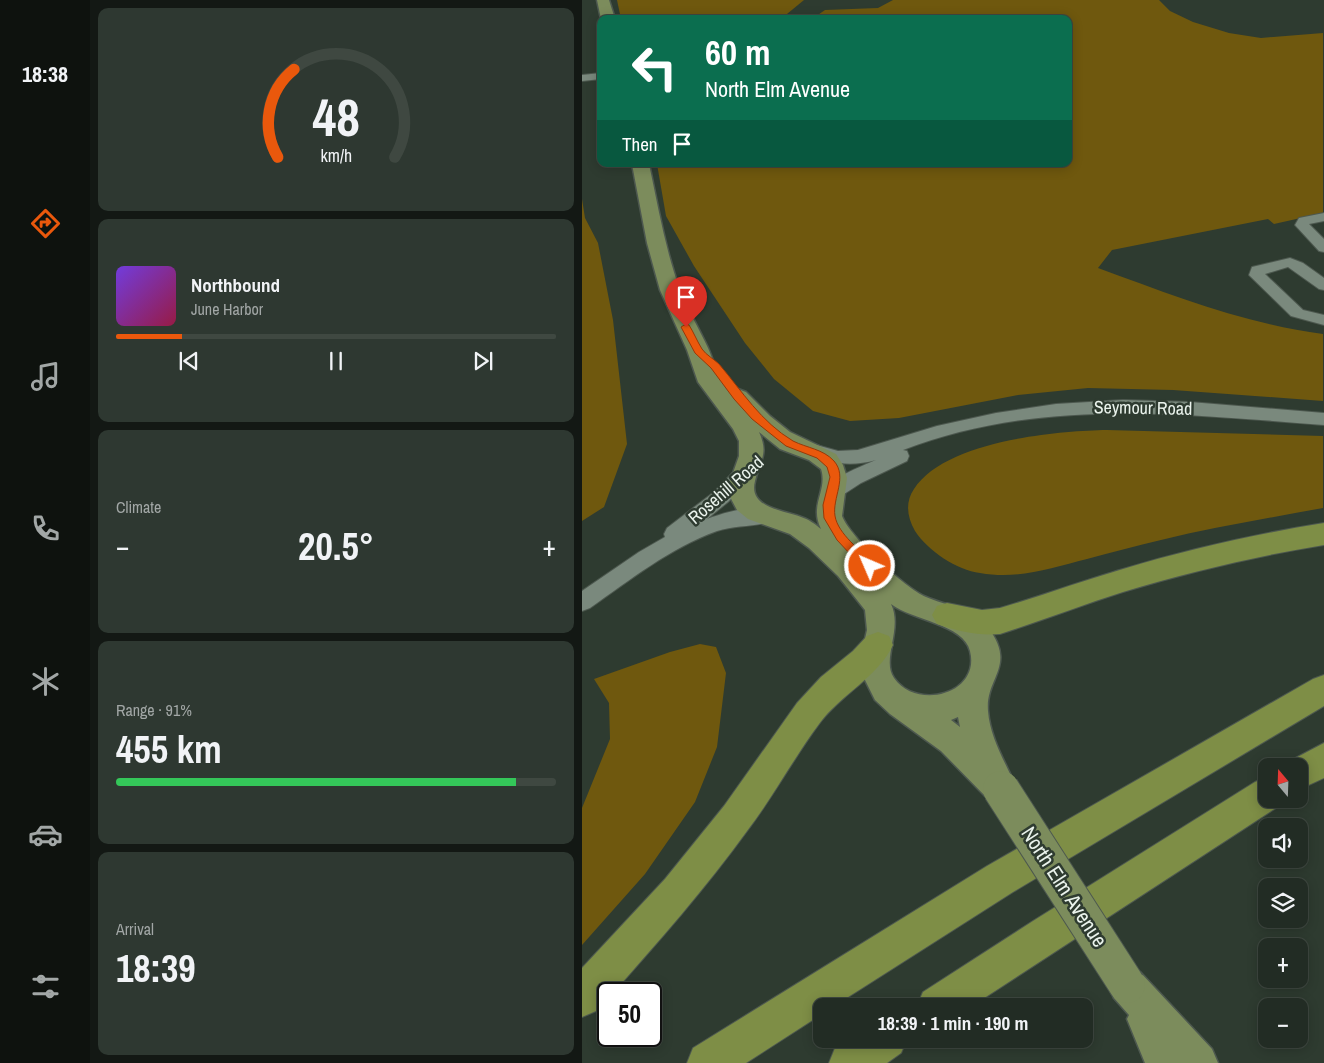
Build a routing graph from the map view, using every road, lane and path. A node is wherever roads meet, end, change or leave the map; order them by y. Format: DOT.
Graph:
graph roads {
  1 [pos="604,0"];
  2 [pos="607,15"];
  3 [pos="597,76"];
  4 [pos="582,78"];
  5 [pos="641,167"];
  6 [pos="1324,217"];
  7 [pos="1324,248"];
  8 [pos="1322,282"];
  9 [pos="1324,320"];
  10 [pos="699,351"];
  11 [pos="1324,419"];
  12 [pos="963,427"];
  13 [pos="807,450"];
  14 [pos="745,472"];
  15 [pos="832,494"];
  16 [pos="766,516"];
  17 [pos="1324,534"];
  18 [pos="655,552"];
  19 [pos="582,602"];
  20 [pos="947,615"];
  21 [pos="878,645"];
  22 [pos="979,684"];
  23 [pos="1324,689"];
  24 [pos="901,703"];
  25 [pos="1324,759"];
  26 [pos="1308,768"];
  27 [pos="1001,789"];
  28 [pos="1258,800"];
  29 [pos="1127,985"];
  30 [pos="582,997"];
  31 [pos="948,998"];
  32 [pos="873,1048"];
  33 [pos="708,1063"];
  34 [pos="850,1063"];
  35 [pos="1165,1063"];
  36 [pos="1198,1063"];
  1 -- 2 [label="main road"];
  3 -- 4 [label="street"];
  5 -- 10 [label="main road, North Elm Avenue"];
  6 -- 7 [label="street"];
  8 -- 9 [label="street"];
  10 -- 13 [label="main road, North Elm Avenue"];
  10 -- 14 [label="main road, North Elm Avenue"];
  11 -- 12 [label="street, Seymour Road"];
  12 -- 13 [label="street, Seymour Road"];
  12 -- 15 [label="street, Seymour Road"];
  13 -- 14 [label="main road, Rosehill Road"];
  13 -- 15 [label="main road, North Elm Avenue"];
  14 -- 16 [label="main road, North Elm Avenue"];
  14 -- 18 [label="street, Rosehill Road"];
  15 -- 16 [label="main road, Seymour Road"];
  15 -- 20 [label="main road, North Elm Avenue"];
  16 -- 18 [label="street, Rosehill Road"];
  16 -- 21 [label="main road, North Elm Avenue"];
  17 -- 20 [label="highway"];
  18 -- 19 [label="street, Rosehill Road"];
  20 -- 21 [label="main road"];
  20 -- 22 [label="main road, North Elm Avenue"];
  21 -- 24 [label="main road, North Elm Avenue"];
  21 -- 30 [label="highway"];
  22 -- 24 [label="main road"];
  22 -- 27 [label="main road, North Elm Avenue"];
  23 -- 33 [label="highway"];
  24 -- 27 [label="main road, North Elm Avenue"];
  25 -- 26 [label="highway"];
  27 -- 29 [label="main road, North Elm Avenue, bridge"];
  28 -- 31 [label="highway"];
  29 -- 35 [label="main road, North Elm Avenue"];
  29 -- 36 [label="main road, North Elm Avenue"];
  32 -- 34 [label="highway"];
}
